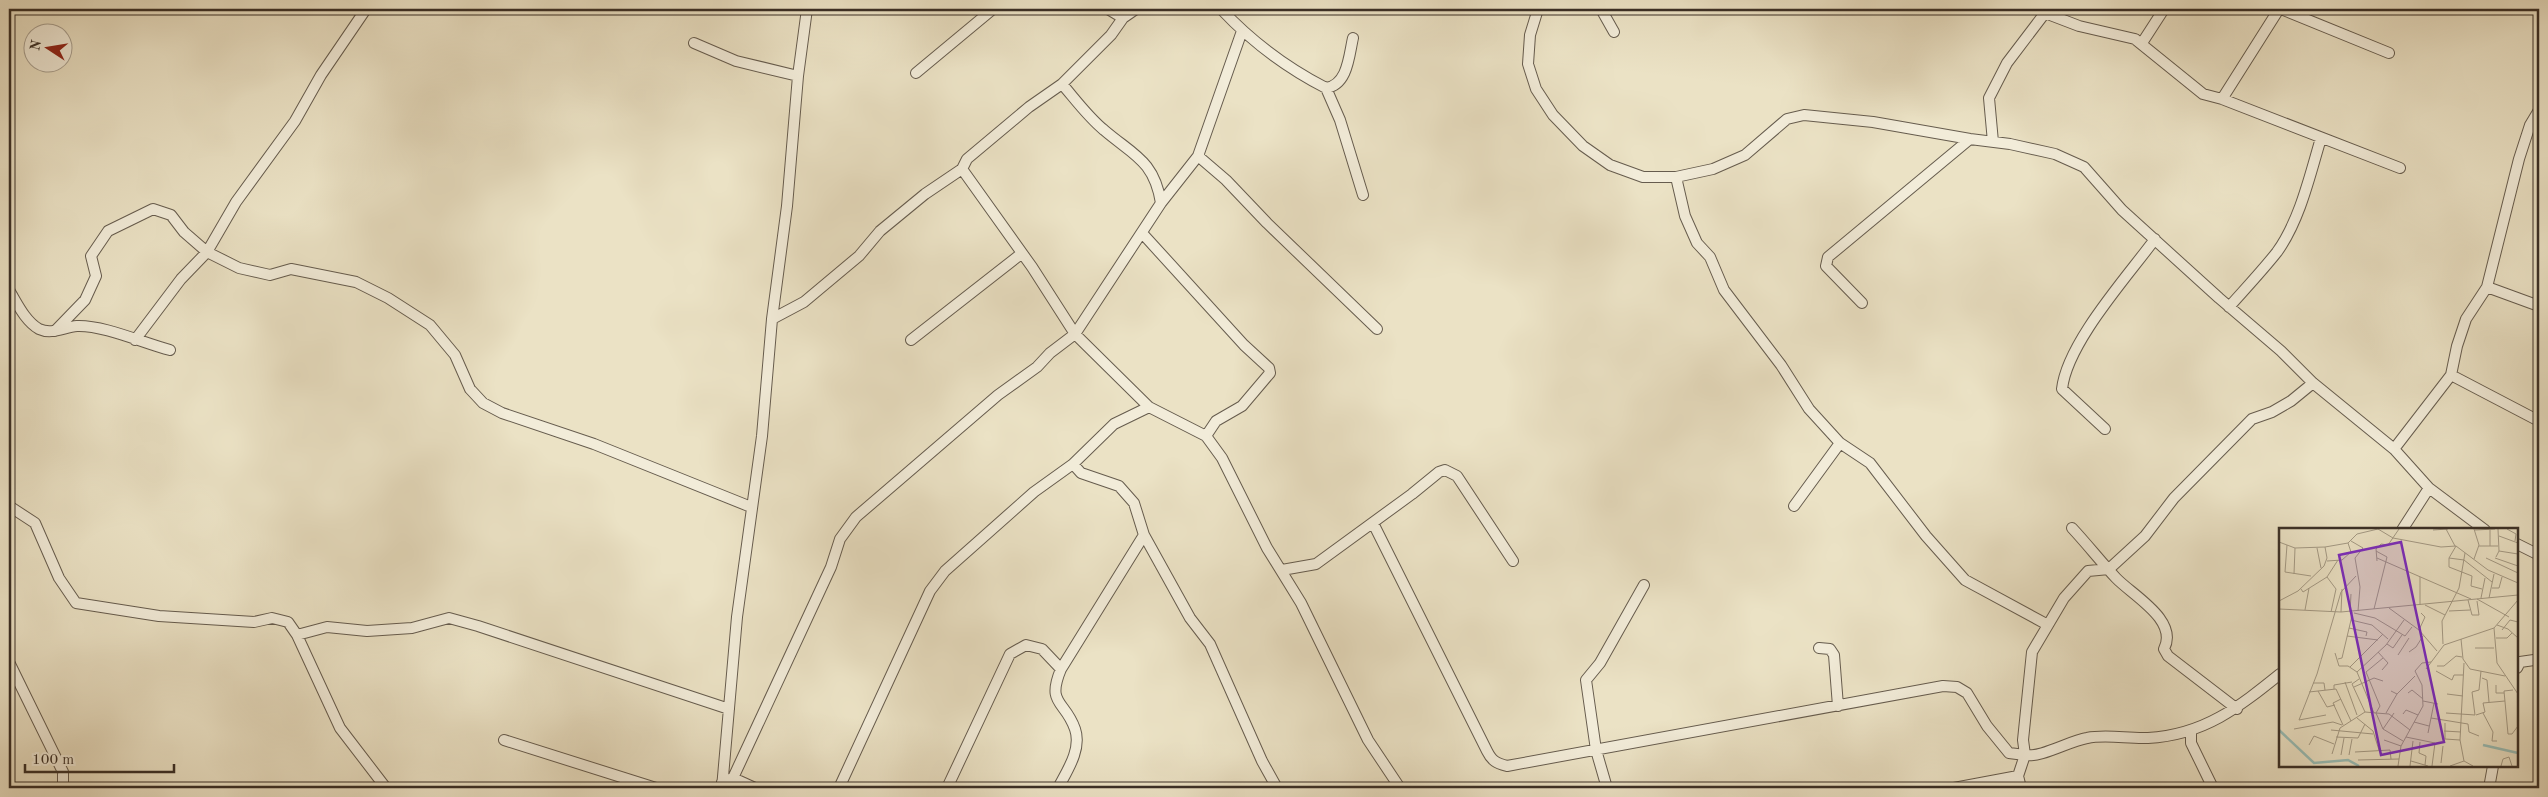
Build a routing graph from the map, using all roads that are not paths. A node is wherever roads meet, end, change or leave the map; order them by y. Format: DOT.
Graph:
graph roads {
  1 [pos="366,9"];
  2 [pos="807,9"];
  3 [pos="993,9"];
  4 [pos="1108,9"];
  5 [pos="1136,9"];
  6 [pos="1221,9"];
  7 [pos="1538,9"];
  8 [pos="1601,9"];
  9 [pos="2164,9"];
  10 [pos="2280,9"];
  11 [pos="2046,11"];
  12 [pos="1122,18"];
  13 [pos="1242,31"];
  14 [pos="1614,32"];
  15 [pos="1353,38"];
  16 [pos="694,43"];
  17 [pos="2142,43"];
  18 [pos="2389,53"];
  19 [pos="916,73"];
  20 [pos="798,76"];
  21 [pos="1062,84"];
  22 [pos="1326,88"];
  23 [pos="2222,99"];
  24 [pos="2539,110"];
  25 [pos="2321,138"];
  26 [pos="1970,140"];
  27 [pos="1993,142"];
  28 [pos="1198,156"];
  29 [pos="2400,168"];
  30 [pos="962,169"];
  31 [pos="1676,177"];
  32 [pos="1363,195"];
  33 [pos="1161,203"];
  34 [pos="1142,233"];
  35 [pos="2155,238"];
  36 [pos="207,252"];
  37 [pos="1022,254"];
  38 [pos="2487,287"];
  39 [pos="9,290"];
  40 [pos="1862,303"];
  41 [pos="2539,306"];
  42 [pos="2230,307"];
  43 [pos="772,319"];
  44 [pos="1377,329"];
  45 [pos="54,331"];
  46 [pos="1075,334"];
  47 [pos="135,340"];
  48 [pos="911,340"];
  49 [pos="170,350"];
  50 [pos="2451,375"];
  51 [pos="2313,383"];
  52 [pos="1149,408"];
  53 [pos="2539,421"];
  54 [pos="2105,428"];
  55 [pos="1206,436"];
  56 [pos="1840,443"];
  57 [pos="2394,450"];
  58 [pos="1073,464"];
  59 [pos="2429,488"];
  60 [pos="9,506"];
  61 [pos="1794,506"];
  62 [pos="752,507"];
  63 [pos="1373,523"];
  64 [pos="2072,528"];
  65 [pos="2403,528"];
  66 [pos="2482,528"];
  67 [pos="1144,535"];
  68 [pos="2518,544"];
  69 [pos="2539,555"];
  70 [pos="1513,561"];
  71 [pos="2109,568"];
  72 [pos="1282,570"];
  73 [pos="1644,585"];
  74 [pos="2048,625"];
  75 [pos="297,635"];
  76 [pos="1819,648"];
  77 [pos="9,662"];
  78 [pos="2539,662"];
  79 [pos="2518,666"];
  80 [pos="1061,669"];
  81 [pos="2279,675"];
  82 [pos="1838,706"];
  83 [pos="729,709"];
  84 [pos="2237,709"];
  85 [pos="2191,731"];
  86 [pos="504,740"];
  87 [pos="1596,750"];
  88 [pos="2025,755"];
  89 [pos="2493,767"];
  90 [pos="2018,776"];
  91 [pos="733,778"];
  92 [pos="722,785"];
  93 [pos="63,788"];
  94 [pos="386,788"];
  95 [pos="656,788"];
  96 [pos="755,788"];
  97 [pos="839,788"];
  98 [pos="947,788"];
  99 [pos="1058,788"];
  100 [pos="1278,788"];
  101 [pos="1400,788"];
  102 [pos="1607,788"];
  103 [pos="1954,788"];
  104 [pos="2021,788"];
  105 [pos="2213,788"];
  106 [pos="2489,788"];
  1 -- 36 [label="street"];
  2 -- 20 [label="street"];
  3 -- 19 [label="street"];
  4 -- 12 [label="street"];
  5 -- 12 [label="street"];
  6 -- 13 [label="street"];
  7 -- 31 [label="street"];
  8 -- 14 [label="street"];
  9 -- 17 [label="street"];
  10 -- 18 [label="street"];
  10 -- 23 [label="street"];
  11 -- 17 [label="street"];
  11 -- 27 [label="street"];
  12 -- 21 [label="street"];
  13 -- 22 [label="street"];
  13 -- 28 [label="street"];
  15 -- 22 [label="street"];
  16 -- 20 [label="street"];
  17 -- 23 [label="street"];
  20 -- 43 [label="street"];
  21 -- 30 [label="street"];
  21 -- 33 [label="street"];
  22 -- 32 [label="street"];
  23 -- 25 [label="street"];
  24 -- 38 [label="street"];
  25 -- 29 [label="street"];
  25 -- 42 [label="street"];
  26 -- 27 [label="street"];
  26 -- 31 [label="street"];
  26 -- 40 [label="street"];
  27 -- 35 [label="street"];
  28 -- 33 [label="street"];
  28 -- 44 [label="street"];
  30 -- 37 [label="street"];
  30 -- 43 [label="street"];
  31 -- 56 [label="street"];
  33 -- 34 [label="street"];
  34 -- 46 [label="street"];
  34 -- 55 [label="street"];
  35 -- 42 [label="street"];
  35 -- 54 [label="street"];
  36 -- 45 [label="street"];
  36 -- 47 [label="street"];
  36 -- 62 [label="street"];
  37 -- 46 [label="street"];
  37 -- 48 [label="street"];
  38 -- 41 [label="street"];
  38 -- 50 [label="street"];
  39 -- 45 [label="street"];
  42 -- 51 [label="street"];
  43 -- 62 [label="street"];
  45 -- 47 [label="street"];
  46 -- 52 [label="street"];
  46 -- 91 [label="street"];
  47 -- 49 [label="street"];
  50 -- 53 [label="street"];
  50 -- 57 [label="street"];
  51 -- 57 [label="street"];
  51 -- 71 [label="street"];
  52 -- 55 [label="street"];
  52 -- 58 [label="street"];
  55 -- 72 [label="street"];
  56 -- 61 [label="street"];
  56 -- 74 [label="street"];
  57 -- 59 [label="street"];
  58 -- 67 [label="street"];
  58 -- 97 [label="street"];
  59 -- 65 [label="street"];
  59 -- 66 [label="street"];
  60 -- 75 [label="street"];
  62 -- 83 [label="street"];
  63 -- 70 [label="street"];
  63 -- 72 [label="street"];
  63 -- 87 [label="street"];
  64 -- 71 [label="street"];
  67 -- 80 [label="street"];
  67 -- 100 [label="street"];
  68 -- 69 [label="street"];
  71 -- 74 [label="street"];
  71 -- 84 [label="street"];
  72 -- 101 [label="street"];
  73 -- 87 [label="street"];
  74 -- 88 [label="street"];
  75 -- 83 [label="street"];
  75 -- 94 [label="street"];
  76 -- 82 [label="street"];
  77 -- 93 [label="street"];
  78 -- 79 [label="street"];
  80 -- 98 [label="street"];
  80 -- 99 [label="street"];
  81 -- 84 [label="street"];
  82 -- 87 [label="street"];
  82 -- 88 [label="street"];
  83 -- 92 [label="street"];
  84 -- 85 [label="street"];
  85 -- 88 [label="street"];
  85 -- 105 [label="street"];
  86 -- 95 [label="street"];
  87 -- 102 [label="street"];
  88 -- 90 [label="street"];
  89 -- 106 [label="street"];
  90 -- 103 [label="street"];
  90 -- 104 [label="street"];
  91 -- 92 [label="street"];
  91 -- 96 [label="street"];
}
